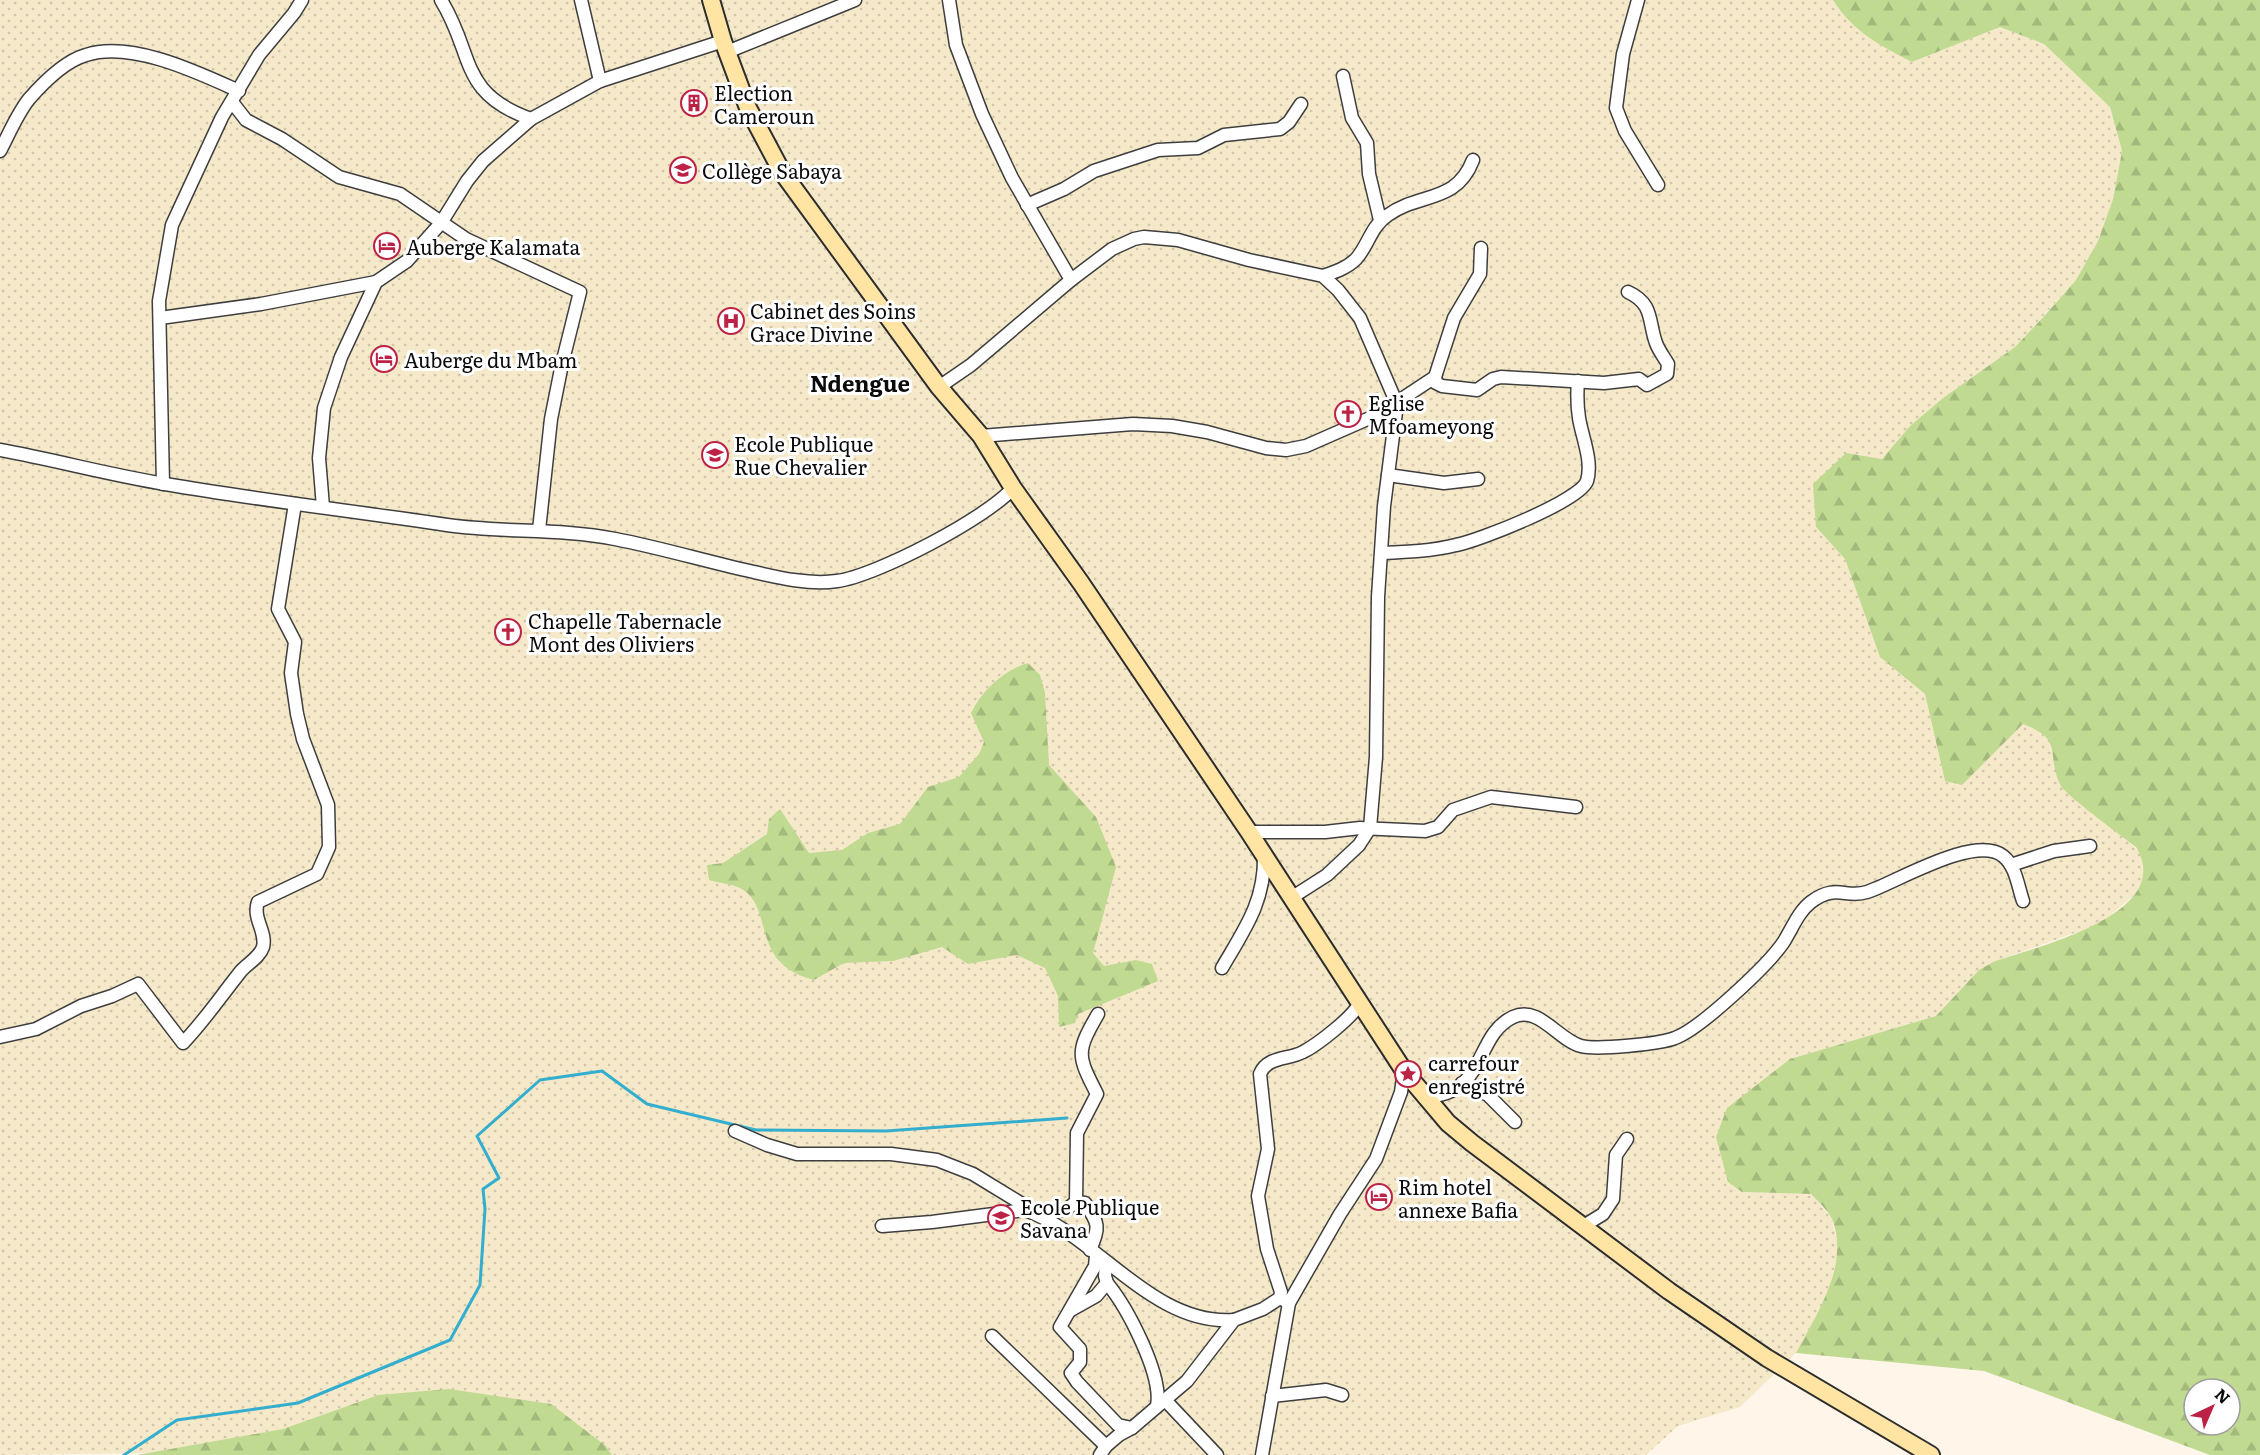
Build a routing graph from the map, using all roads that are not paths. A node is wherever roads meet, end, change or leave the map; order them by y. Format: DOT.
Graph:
graph roads {
  1 [pos="302,0"];
  2 [pos="441,0"];
  3 [pos="581,0"];
  4 [pos="711,0"];
  5 [pos="855,0"];
  6 [pos="949,0"];
  7 [pos="1638,0"];
  8 [pos="725,46"];
  9 [pos="1343,76"];
  10 [pos="600,81"];
  11 [pos="236,97"];
  12 [pos="1301,104"];
  13 [pos="531,119"];
  14 [pos="0,151"];
  15 [pos="1473,160"];
  16 [pos="1658,185"];
  17 [pos="1027,205"];
  18 [pos="1380,220"];
  19 [pos="441,223"];
  20 [pos="1480,248"];
  21 [pos="1323,276"];
  22 [pos="1071,280"];
  23 [pos="376,282"];
  24 [pos="1629,291"];
  25 [pos="160,318"];
  26 [pos="1435,377"];
  27 [pos="1578,381"];
  28 [pos="939,387"];
  29 [pos="1397,404"];
  30 [pos="981,435"];
  31 [pos="0,450"];
  32 [pos="1388,475"];
  33 [pos="1478,479"];
  34 [pos="163,484"];
  35 [pos="1013,488"];
  36 [pos="295,504"];
  37 [pos="322,507"];
  38 [pos="539,530"];
  39 [pos="1382,553"];
  40 [pos="1576,807"];
  41 [pos="1370,828"];
  42 [pos="1249,832"];
  43 [pos="2090,846"];
  44 [pos="1264,855"];
  45 [pos="2011,866"];
  46 [pos="1291,898"];
  47 [pos="2023,901"];
  48 [pos="1222,968"];
  49 [pos="1359,1004"];
  50 [pos="1098,1014"];
  51 [pos="0,1037"];
  52 [pos="1404,1071"];
  53 [pos="1462,1083"];
  54 [pos="1424,1097"];
  55 [pos="1515,1122"];
  56 [pos="735,1131"];
  57 [pos="1627,1139"];
  58 [pos="1076,1202"];
  59 [pos="1025,1210"];
  60 [pos="1040,1215"];
  61 [pos="882,1226"];
  62 [pos="1582,1227"];
  63 [pos="1098,1256"];
  64 [pos="1107,1283"];
  65 [pos="1284,1301"];
  66 [pos="1068,1310"];
  67 [pos="1234,1320"];
  68 [pos="992,1336"];
  69 [pos="1342,1395"];
  70 [pos="1272,1396"];
  71 [pos="1161,1403"];
  72 [pos="1132,1428"];
  73 [pos="1103,1450"];
  74 [pos="1217,1455"];
  75 [pos="1262,1455"];
  76 [pos="1931,1455"];
  1 -- 11 [label="street"];
  2 -- 13 [label="street"];
  3 -- 10 [label="street"];
  4 -- 8 [label="main road"];
  5 -- 8 [label="street"];
  6 -- 17 [label="street"];
  7 -- 16 [label="street"];
  8 -- 10 [label="street"];
  8 -- 28 [label="main road"];
  9 -- 18 [label="street"];
  10 -- 13 [label="street"];
  11 -- 14 [label="street"];
  11 -- 19 [label="street"];
  11 -- 25 [label="street"];
  12 -- 17 [label="street"];
  13 -- 19 [label="street"];
  15 -- 18 [label="street"];
  17 -- 22 [label="street"];
  18 -- 21 [label="street"];
  19 -- 23 [label="street"];
  19 -- 38 [label="street"];
  20 -- 26 [label="street"];
  21 -- 22 [label="street"];
  21 -- 29 [label="street"];
  22 -- 28 [label="street"];
  23 -- 25 [label="street"];
  23 -- 37 [label="street"];
  24 -- 27 [label="street"];
  25 -- 34 [label="street"];
  26 -- 27 [label="street"];
  26 -- 29 [label="street"];
  27 -- 39 [label="street"];
  28 -- 30 [label="main road"];
  29 -- 30 [label="street"];
  29 -- 32 [label="street"];
  30 -- 35 [label="main road"];
  31 -- 34 [label="street"];
  32 -- 33 [label="street"];
  32 -- 39 [label="street"];
  34 -- 36 [label="street"];
  35 -- 38 [label="street"];
  35 -- 42 [label="main road"];
  36 -- 37 [label="street"];
  36 -- 51 [label="street"];
  37 -- 38 [label="street"];
  39 -- 41 [label="street"];
  40 -- 41 [label="street"];
  41 -- 42 [label="street"];
  41 -- 46 [label="street"];
  42 -- 44 [label="main road"];
  43 -- 45 [label="street"];
  44 -- 46 [label="main road"];
  44 -- 48 [label="street"];
  45 -- 47 [label="street"];
  45 -- 53 [label="street"];
  46 -- 49 [label="main road"];
  49 -- 52 [label="main road"];
  49 -- 65 [label="street"];
  50 -- 58 [label="street"];
  52 -- 54 [label="main road"];
  52 -- 65 [label="street"];
  53 -- 54 [label="street"];
  53 -- 55 [label="street"];
  54 -- 62 [label="main road"];
  56 -- 59 [label="street"];
  57 -- 62 [label="street"];
  58 -- 60 [label="street"];
  58 -- 63 [label="street"];
  59 -- 60 [label="street"];
  59 -- 61 [label="street"];
  60 -- 63 [label="street"];
  62 -- 76 [label="main road"];
  63 -- 64 [label="street"];
  63 -- 66 [label="street"];
  63 -- 67 [label="street"];
  64 -- 66 [label="street"];
  64 -- 71 [label="street"];
  65 -- 67 [label="street"];
  65 -- 70 [label="street"];
  66 -- 72 [label="street"];
  67 -- 71 [label="street"];
  68 -- 73 [label="street"];
  69 -- 70 [label="street"];
  70 -- 75 [label="street"];
  71 -- 72 [label="street"];
  71 -- 74 [label="street"];
  72 -- 73 [label="street"];
}
